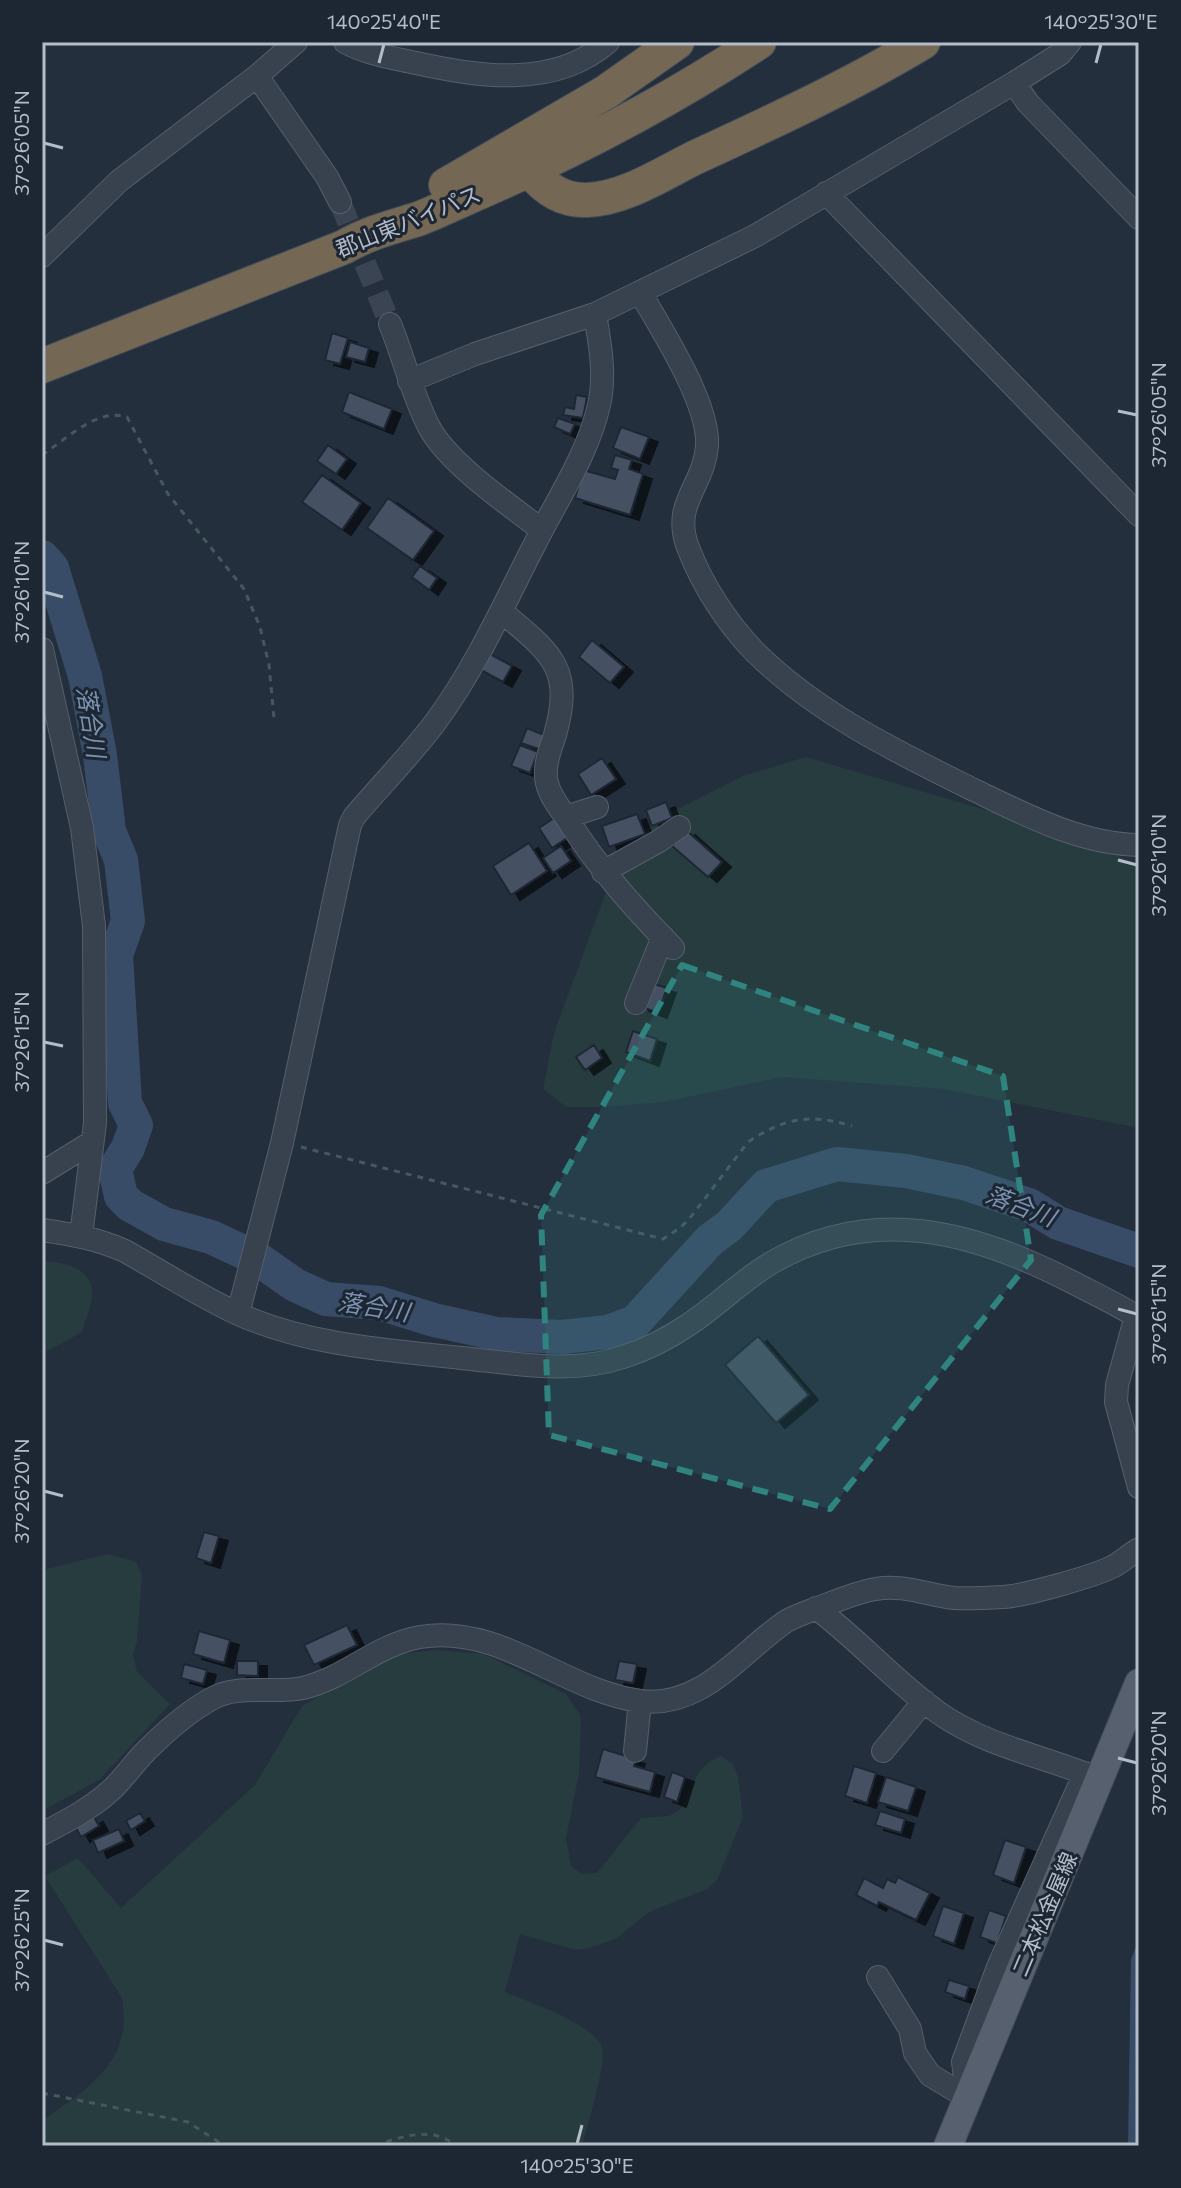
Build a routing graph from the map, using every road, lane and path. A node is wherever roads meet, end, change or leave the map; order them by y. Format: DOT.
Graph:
graph roads {
  1 [pos="296,42"];
  2 [pos="345,42"];
  3 [pos="608,42"];
  4 [pos="677,42"];
  5 [pos="759,42"];
  6 [pos="923,42"];
  7 [pos="1070,42"];
  8 [pos="257,76"];
  9 [pos="1014,83"];
  10 [pos="530,170"];
  11 [pos="826,193"];
  12 [pos="340,202"];
  13 [pos="1139,218"];
  14 [pos="354,241"];
  15 [pos="42,256"];
  16 [pos="640,292"];
  17 [pos="595,314"];
  18 [pos="390,324"];
  19 [pos="42,366"];
  20 [pos="409,381"];
  21 [pos="42,455"];
  22 [pos="1139,515"];
  23 [pos="542,530"];
  24 [pos="502,612"];
  25 [pos="42,649"];
  26 [pos="274,718"];
  27 [pos="597,807"];
  28 [pos="566,817"];
  29 [pos="679,827"];
  30 [pos="1139,845"];
  31 [pos="603,872"];
  32 [pos="636,1003"];
  33 [pos="852,1126"];
  34 [pos="92,1142"];
  35 [pos="282,1143"];
  36 [pos="42,1173"];
  37 [pos="42,1230"];
  38 [pos="81,1236"];
  39 [pos="238,1314"];
  40 [pos="1137,1317"];
  41 [pos="1139,1487"];
  42 [pos="1139,1549"];
  43 [pos="816,1608"];
  44 [pos="1139,1683"];
  45 [pos="640,1701"];
  46 [pos="924,1701"];
  47 [pos="635,1751"];
  48 [pos="883,1751"];
  49 [pos="1092,1776"];
  50 [pos="42,1834"];
  51 [pos="878,1977"];
  52 [pos="42,2093"];
  53 [pos="968,2098"];
  54 [pos="225,2146"];
  55 [pos="375,2146"];
  56 [pos="455,2146"];
  57 [pos="948,2146"];
  1 -- 8 [label="street"];
  2 -- 3 [label="street"];
  4 -- 14 [label="highway"];
  5 -- 10 [label="highway, 郡山東バイパス"];
  6 -- 10 [label="highway"];
  7 -- 9 [label="street"];
  8 -- 12 [label="street"];
  8 -- 15 [label="street"];
  9 -- 11 [label="street"];
  9 -- 13 [label="street"];
  10 -- 14 [label="highway, 郡山東バイパス"];
  11 -- 16 [label="street"];
  11 -- 22 [label="street"];
  14 -- 19 [label="highway, 郡山東バイパス"];
  16 -- 17 [label="street"];
  16 -- 30 [label="street"];
  17 -- 20 [label="street"];
  17 -- 23 [label="street"];
  18 -- 20 [label="street"];
  20 -- 23 [label="street"];
  21 -- 26 [label="path"];
  23 -- 24 [label="street"];
  24 -- 28 [label="street"];
  24 -- 35 [label="street"];
  25 -- 34 [label="street"];
  27 -- 28 [label="street"];
  28 -- 31 [label="street"];
  29 -- 31 [label="street"];
  31 -- 32 [label="street"];
  33 -- 35 [label="path"];
  34 -- 36 [label="street"];
  34 -- 38 [label="street"];
  35 -- 39 [label="street"];
  37 -- 38 [label="street"];
  38 -- 39 [label="street"];
  39 -- 40 [label="street"];
  40 -- 41 [label="street"];
  42 -- 43 [label="street"];
  43 -- 45 [label="street"];
  43 -- 46 [label="street"];
  44 -- 49 [label="main road, 二本松金屋線"];
  45 -- 47 [label="street"];
  45 -- 50 [label="street"];
  46 -- 48 [label="street"];
  46 -- 49 [label="street"];
  49 -- 53 [label="main road, 二本松金屋線"];
  51 -- 53 [label="street"];
  52 -- 54 [label="path"];
  53 -- 57 [label="main road, 二本松金屋線"];
  55 -- 56 [label="path"];
}
